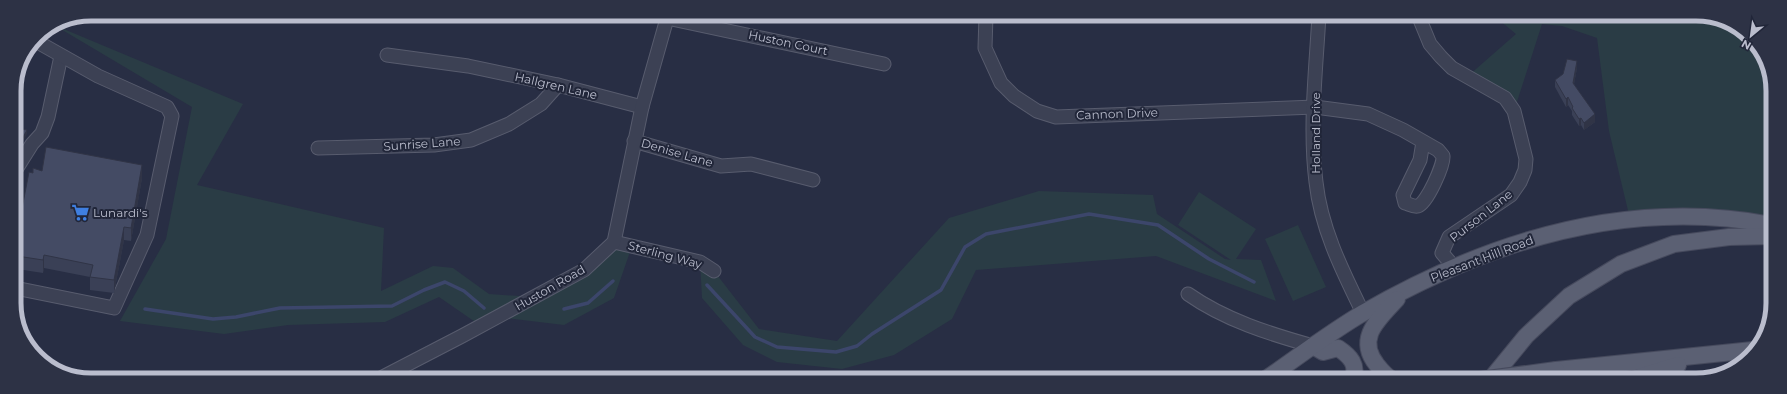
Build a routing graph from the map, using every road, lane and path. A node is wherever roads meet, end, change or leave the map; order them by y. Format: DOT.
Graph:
graph roads {
  1 [pos="667,21"];
  2 [pos="690,21"];
  3 [pos="986,21"];
  4 [pos="1319,21"];
  5 [pos="1420,21"];
  6 [pos="40,44"];
  7 [pos="387,55"];
  8 [pos="61,56"];
  9 [pos="884,64"];
  10 [pos="558,85"];
  11 [pos="642,107"];
  12 [pos="1315,107"];
  13 [pos="634,141"];
  14 [pos="1423,142"];
  15 [pos="318,148"];
  16 [pos="21,161"];
  17 [pos="813,180"];
  18 [pos="1766,224"];
  19 [pos="1766,236"];
  20 [pos="614,242"];
  21 [pos="1454,267"];
  22 [pos="714,272"];
  23 [pos="21,289"];
  24 [pos="1405,290"];
  25 [pos="1188,294"];
  26 [pos="1363,313"];
  27 [pos="1313,346"];
  28 [pos="1747,351"];
  29 [pos="1708,356"];
  30 [pos="391,373"];
  31 [pos="1276,373"];
  32 [pos="1355,373"];
  33 [pos="1386,373"];
  34 [pos="1496,373"];
  35 [pos="1533,373"];
  36 [pos="1653,373"];
  1 -- 11 [label="street"];
  2 -- 9 [label="street, Huston Court"];
  3 -- 12 [label="street, Cannon Drive"];
  4 -- 12 [label="street, Holland Drive"];
  5 -- 21 [label="street, Purson Lane"];
  6 -- 8 [label="street"];
  7 -- 10 [label="street, Hallgren Lane"];
  8 -- 16 [label="street"];
  8 -- 23 [label="street"];
  10 -- 11 [label="street, Hallgren Lane"];
  10 -- 15 [label="street, Sunrise Lane"];
  11 -- 13 [label="street"];
  12 -- 14 [label="street, Cannon Drive"];
  12 -- 26 [label="street, Holland Drive"];
  13 -- 17 [label="street, Denise Lane"];
  13 -- 20 [label="street"];
  14 -- 14 [label="street, Cannon Drive"];
  18 -- 21 [label="main road, Pleasant Hill Road"];
  19 -- 34 [label="main road"];
  20 -- 22 [label="street, Sterling Way"];
  20 -- 30 [label="street, Huston Road"];
  21 -- 24 [label="main road, Pleasant Hill Road"];
  24 -- 26 [label="main road, Pleasant Hill Road"];
  24 -- 33 [label="main road"];
  25 -- 27 [label="street"];
  26 -- 27 [label="main road, Pleasant Hill Road"];
  27 -- 31 [label="main road, Pleasant Hill Road"];
  27 -- 32 [label="main road"];
  28 -- 29 [label="main road"];
  29 -- 35 [label="main road, bridge"];
  29 -- 36 [label="main road"];
}
